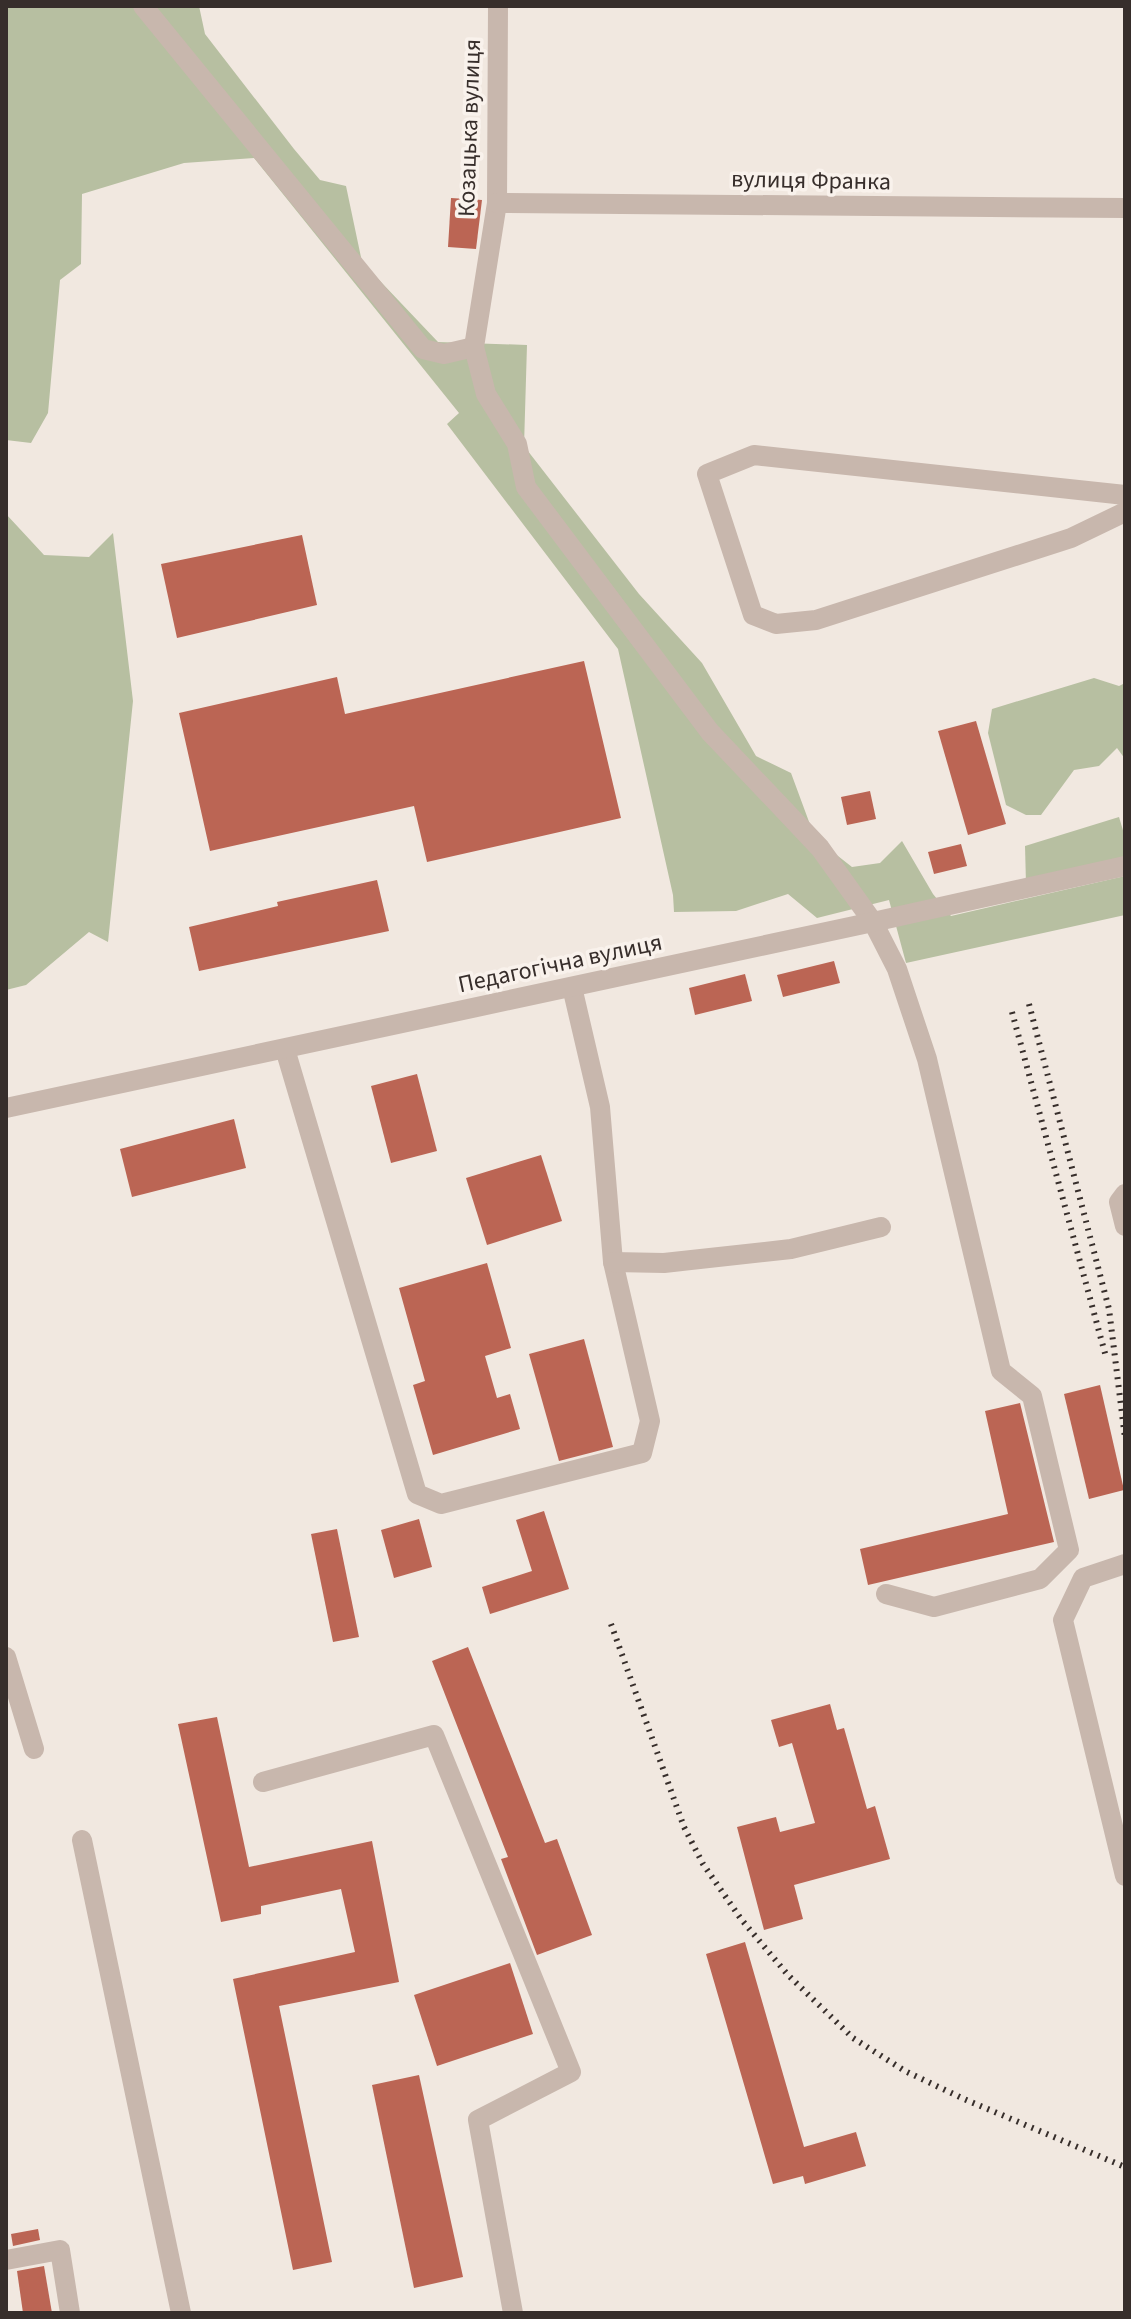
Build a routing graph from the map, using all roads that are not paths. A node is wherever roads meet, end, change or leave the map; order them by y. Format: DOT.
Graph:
graph roads {
  1 [pos="143,6"];
  2 [pos="498,6"];
  3 [pos="497,203"];
  4 [pos="1125,208"];
  5 [pos="474,347"];
  6 [pos="1125,495"];
  7 [pos="1125,512"];
  8 [pos="1125,866"];
  9 [pos="873,922"];
  10 [pos="572,987"];
  11 [pos="285,1049"];
  12 [pos="6,1109"];
  13 [pos="1125,1194"];
  14 [pos="1125,1226"];
  15 [pos="881,1227"];
  16 [pos="613,1262"];
  17 [pos="1125,1564"];
  18 [pos="886,1594"];
  19 [pos="6,1657"];
  20 [pos="34,1749"];
  21 [pos="263,1782"];
  22 [pos="82,1840"];
  23 [pos="1125,1876"];
  24 [pos="6,2260"];
  25 [pos="70,2313"];
  26 [pos="181,2313"];
  27 [pos="513,2313"];
  1 -- 5 [label="street"];
  2 -- 3 [label="street, Козацька вулиця"];
  3 -- 4 [label="street, вулиця Франка"];
  3 -- 5 [label="street, Козацька вулиця"];
  5 -- 9 [label="street"];
  6 -- 7 [label="street"];
  8 -- 9 [label="street, Педагогічна вулиця"];
  9 -- 10 [label="street, Педагогічна вулиця"];
  9 -- 18 [label="street"];
  10 -- 11 [label="street, Педагогічна вулиця"];
  10 -- 16 [label="street"];
  11 -- 12 [label="street, Педагогічна вулиця"];
  11 -- 16 [label="street"];
  13 -- 14 [label="street"];
  15 -- 16 [label="street"];
  17 -- 23 [label="street"];
  19 -- 20 [label="street"];
  21 -- 27 [label="street"];
  22 -- 26 [label="street"];
  24 -- 25 [label="street"];
}
